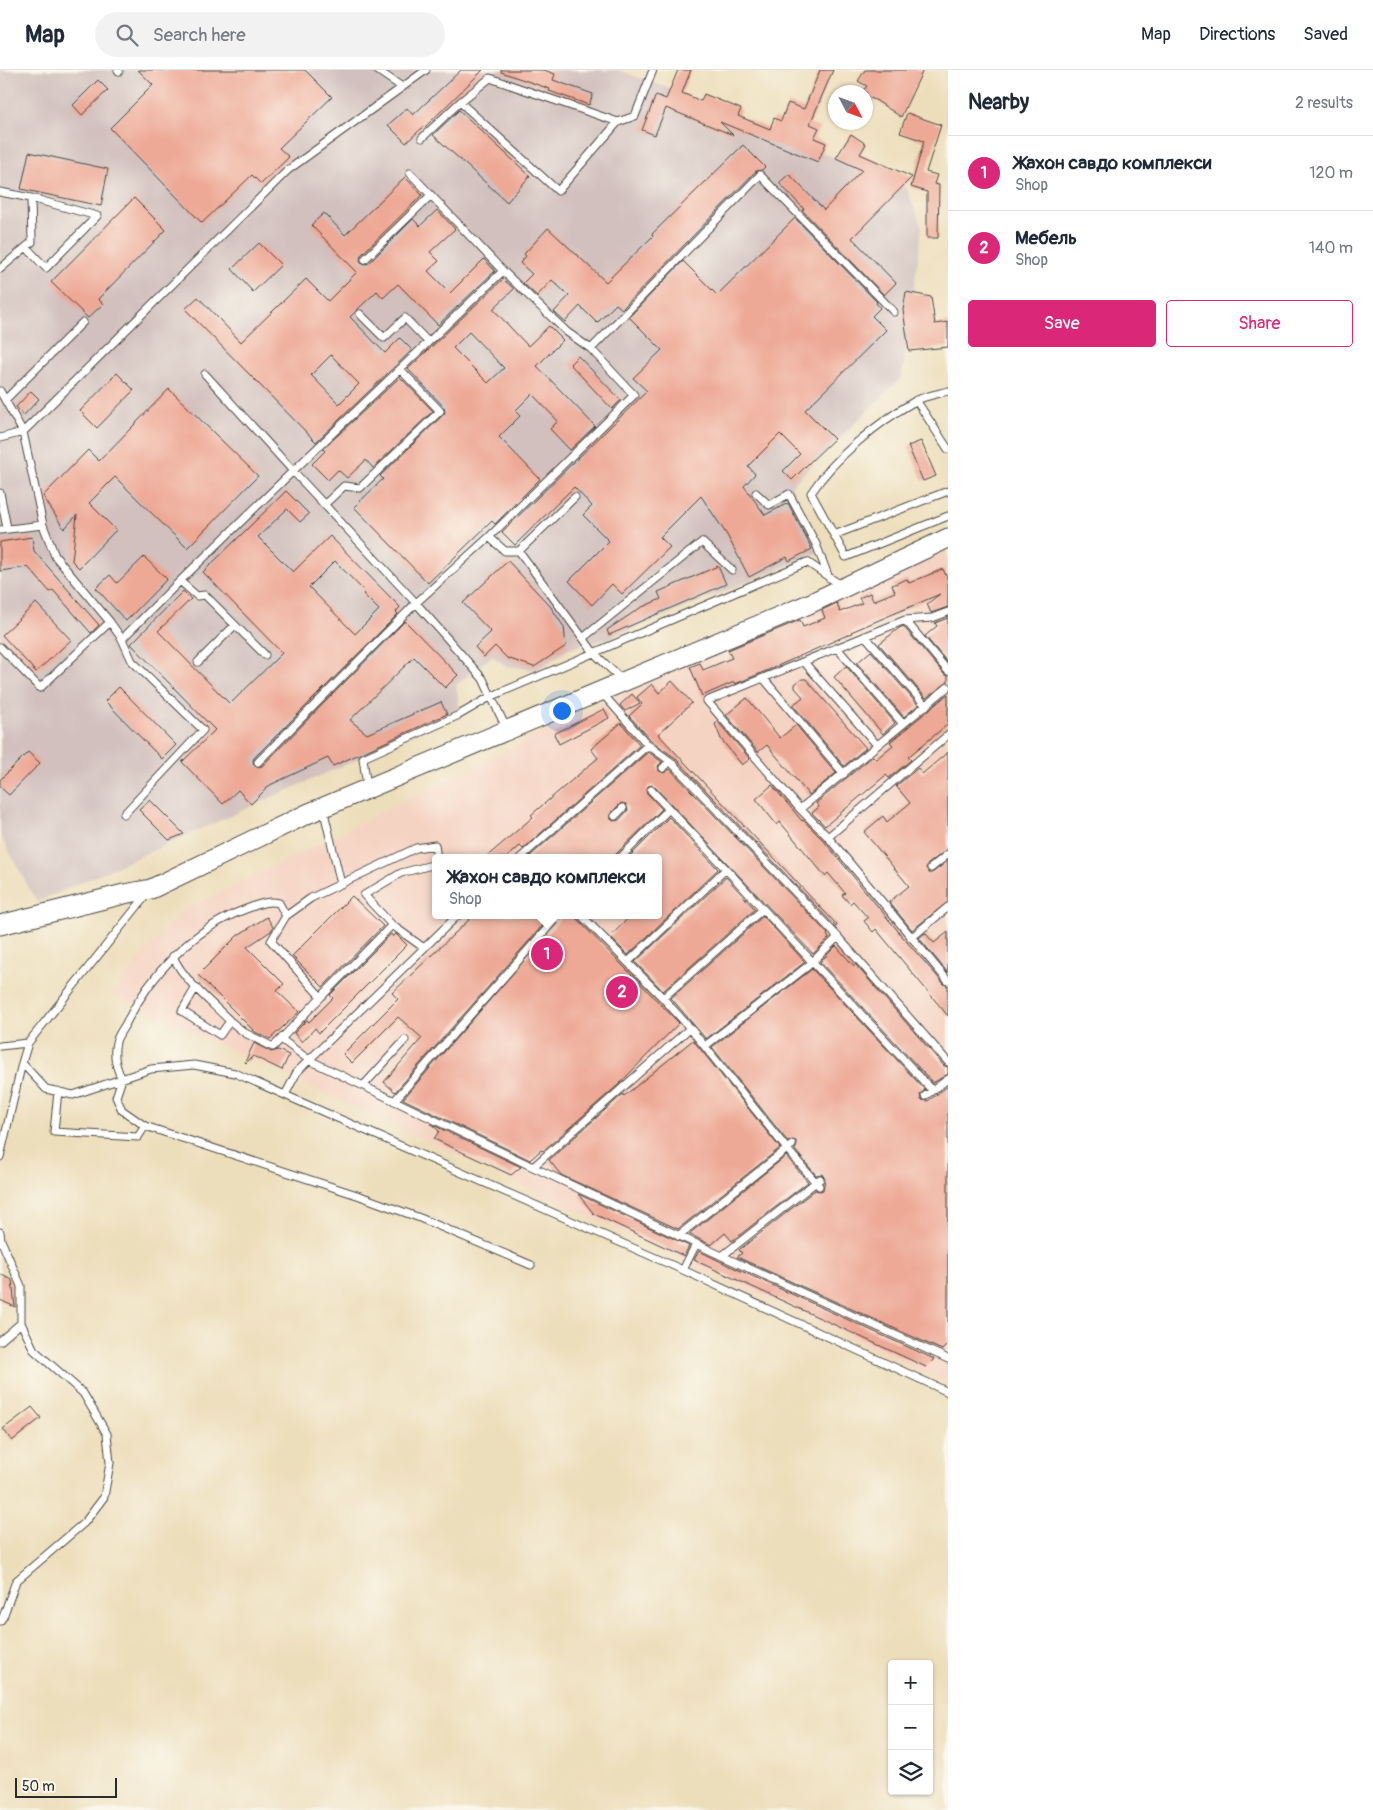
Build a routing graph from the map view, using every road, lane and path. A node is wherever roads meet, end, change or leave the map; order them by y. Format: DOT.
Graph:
graph roads {
  1 [pos="377,70"];
  2 [pos="426,70"];
  3 [pos="653,70"];
  4 [pos="402,87"];
  5 [pos="460,102"];
  6 [pos="618,122"];
  7 [pos="422,138"];
  8 [pos="410,173"];
  9 [pos="0,192"];
  10 [pos="431,195"];
  11 [pos="31,198"];
  12 [pos="26,247"];
  13 [pos="365,259"];
  14 [pos="0,269"];
  15 [pos="503,271"];
  16 [pos="894,312"];
  17 [pos="360,314"];
  18 [pos="83,322"];
  19 [pos="428,342"];
  20 [pos="591,349"];
  21 [pos="400,369"];
  22 [pos="205,374"];
  23 [pos="0,391"];
  24 [pos="948,391"];
  25 [pos="5,400"];
  26 [pos="916,400"];
  27 [pos="23,432"];
  28 [pos="0,438"];
  29 [pos="948,449"];
  30 [pos="293,471"];
  31 [pos="948,491"];
  32 [pos="0,493"];
  33 [pos="756,493"];
  34 [pos="575,497"];
  35 [pos="324,505"];
  36 [pos="948,516"];
  37 [pos="43,525"];
  38 [pos="3,529"];
  39 [pos="489,536"];
  40 [pos="834,536"];
  41 [pos="948,538"];
  42 [pos="519,551"];
  43 [pos="732,570"];
  44 [pos="180,580"];
  45 [pos="837,583"];
  46 [pos="416,603"];
  47 [pos="948,612"];
  48 [pos="905,620"];
  49 [pos="110,622"];
  50 [pos="235,625"];
  51 [pos="865,636"];
  52 [pos="583,638"];
  53 [pos="122,639"];
  54 [pos="0,647"];
  55 [pos="837,648"];
  56 [pos="594,653"];
  57 [pos="265,655"];
  58 [pos="198,662"];
  59 [pos="804,662"];
  60 [pos="948,671"];
  61 [pos="764,679"];
  62 [pos="624,682"];
  63 [pos="948,687"];
  64 [pos="600,692"];
  65 [pos="490,697"];
  66 [pos="926,706"];
  67 [pos="904,724"];
  68 [pos="507,731"];
  69 [pos="948,736"];
  70 [pos="648,745"];
  71 [pos="877,746"];
  72 [pos="670,761"];
  73 [pos="258,762"];
  74 [pos="663,768"];
  75 [pos="844,774"];
  76 [pos="367,789"];
  77 [pos="651,790"];
  78 [pos="323,808"];
  79 [pos="623,808"];
  80 [pos="669,809"];
  81 [pos="800,809"];
  82 [pos="124,814"];
  83 [pos="615,816"];
  84 [pos="828,837"];
  85 [pos="436,854"];
  86 [pos="525,854"];
  87 [pos="624,854"];
  88 [pos="948,854"];
  89 [pos="432,865"];
  90 [pos="931,868"];
  91 [pos="726,869"];
  92 [pos="341,884"];
  93 [pos="151,889"];
  94 [pos="948,907"];
  95 [pos="763,909"];
  96 [pos="286,916"];
  97 [pos="454,919"];
  98 [pos="555,919"];
  99 [pos="585,919"];
  100 [pos="0,925"];
  101 [pos="392,925"];
  102 [pos="838,937"];
  103 [pos="911,938"];
  104 [pos="424,948"];
  105 [pos="173,956"];
  106 [pos="628,962"];
  107 [pos="812,962"];
  108 [pos="948,981"];
  109 [pos="196,987"];
  110 [pos="321,997"];
  111 [pos="662,998"];
  112 [pos="230,1021"];
  113 [pos="690,1028"];
  114 [pos="281,1039"];
  115 [pos="405,1040"];
  116 [pos="28,1043"];
  117 [pos="0,1046"];
  118 [pos="705,1046"];
  119 [pos="309,1060"];
  120 [pos="948,1062"];
  121 [pos="22,1063"];
  122 [pos="122,1079"];
  123 [pos="948,1080"];
  124 [pos="363,1086"];
  125 [pos="932,1090"];
  126 [pos="58,1091"];
  127 [pos="285,1095"];
  128 [pos="925,1096"];
  129 [pos="394,1101"];
  130 [pos="145,1126"];
  131 [pos="789,1147"];
  132 [pos="0,1157"];
  133 [pos="532,1167"];
  134 [pos="0,1232"];
  135 [pos="678,1236"];
  136 [pos="696,1244"];
  137 [pos="722,1256"];
  138 [pos="532,1265"];
  139 [pos="683,1270"];
  140 [pos="20,1323"];
  141 [pos="0,1341"];
  142 [pos="948,1360"];
  143 [pos="948,1392"];
  144 [pos="0,1620"];
  1 -- 4 [label="lane"];
  2 -- 4 [label="lane"];
  3 -- 6 [label="lane"];
  4 -- 27 [label="lane"];
  5 -- 6 [label="lane"];
  5 -- 6 [label="lane"];
  5 -- 7 [label="lane"];
  8 -- 10 [label="lane"];
  9 -- 11 [label="lane"];
  10 -- 13 [label="lane"];
  10 -- 15 [label="lane"];
  11 -- 12 [label="lane"];
  11 -- 12 [label="lane"];
  12 -- 14 [label="lane"];
  15 -- 19 [label="lane"];
  15 -- 20 [label="lane"];
  16 -- 20 [label="lane"];
  17 -- 19 [label="lane"];
  18 -- 25 [label="lane"];
  19 -- 21 [label="lane"];
  20 -- 39 [label="lane"];
  21 -- 30 [label="lane"];
  21 -- 35 [label="lane"];
  22 -- 30 [label="lane"];
  23 -- 25 [label="lane"];
  24 -- 26 [label="lane"];
  25 -- 27 [label="lane"];
  26 -- 29 [label="lane"];
  26 -- 40 [label="lane"];
  27 -- 28 [label="lane"];
  27 -- 37 [label="lane"];
  30 -- 35 [label="lane"];
  30 -- 44 [label="lane"];
  31 -- 40 [label="lane"];
  32 -- 38 [label="lane"];
  33 -- 45 [label="lane"];
  34 -- 42 [label="lane"];
  35 -- 46 [label="lane"];
  36 -- 40 [label="lane"];
  37 -- 38 [label="lane"];
  37 -- 49 [label="lane"];
  39 -- 42 [label="lane"];
  39 -- 46 [label="lane"];
  41 -- 45 [label="main road"];
  42 -- 52 [label="lane"];
  43 -- 52 [label="lane"];
  44 -- 50 [label="lane"];
  44 -- 53 [label="lane"];
  45 -- 56 [label="lane"];
  45 -- 62 [label="main road"];
  46 -- 65 [label="lane"];
  46 -- 73 [label="lane"];
  47 -- 48 [label="lane"];
  48 -- 51 [label="lane"];
  48 -- 60 [label="lane"];
  49 -- 53 [label="lane"];
  49 -- 54 [label="lane"];
  50 -- 57 [label="lane"];
  50 -- 58 [label="lane"];
  51 -- 55 [label="lane"];
  51 -- 66 [label="lane"];
  52 -- 56 [label="lane"];
  53 -- 82 [label="lane"];
  55 -- 59 [label="lane"];
  55 -- 67 [label="lane"];
  56 -- 62 [label="lane"];
  56 -- 65 [label="lane"];
  59 -- 61 [label="lane"];
  59 -- 71 [label="lane"];
  61 -- 75 [label="lane"];
  61 -- 81 [label="lane"];
  62 -- 64 [label="main road"];
  63 -- 66 [label="lane"];
  64 -- 68 [label="main road"];
  64 -- 70 [label="lane"];
  65 -- 68 [label="lane"];
  65 -- 76 [label="lane"];
  66 -- 67 [label="lane"];
  67 -- 71 [label="lane"];
  68 -- 76 [label="main road"];
  69 -- 84 [label="lane"];
  70 -- 72 [label="lane"];
  70 -- 86 [label="lane"];
  71 -- 75 [label="lane"];
  72 -- 74 [label="lane"];
  72 -- 102 [label="lane"];
  75 -- 81 [label="lane"];
  76 -- 78 [label="main road"];
  77 -- 80 [label="lane"];
  78 -- 92 [label="lane"];
  78 -- 93 [label="main road"];
  79 -- 83 [label="lane"];
  80 -- 87 [label="lane"];
  80 -- 91 [label="lane"];
  81 -- 84 [label="lane"];
  84 -- 103 [label="lane"];
  85 -- 92 [label="lane"];
  88 -- 90 [label="lane"];
  89 -- 101 [label="lane"];
  91 -- 95 [label="lane"];
  91 -- 106 [label="lane"];
  92 -- 96 [label="lane"];
  93 -- 100 [label="main road"];
  93 -- 116 [label="lane"];
  94 -- 103 [label="lane"];
  95 -- 107 [label="lane"];
  95 -- 111 [label="lane"];
  96 -- 105 [label="lane"];
  96 -- 110 [label="lane"];
  97 -- 104 [label="lane"];
  98 -- 129 [label="lane"];
  99 -- 106 [label="lane"];
  101 -- 104 [label="lane"];
  101 -- 110 [label="lane"];
  102 -- 107 [label="lane"];
  102 -- 120 [label="lane"];
  103 -- 108 [label="lane"];
  104 -- 119 [label="lane"];
  105 -- 109 [label="lane"];
  105 -- 122 [label="lane"];
  106 -- 111 [label="lane"];
  107 -- 118 [label="lane"];
  107 -- 125 [label="lane"];
  109 -- 112 [label="lane"];
  109 -- 112 [label="lane"];
  110 -- 114 [label="lane"];
  111 -- 113 [label="lane"];
  112 -- 114 [label="lane"];
  113 -- 118 [label="lane"];
  113 -- 133 [label="lane"];
  114 -- 119 [label="lane"];
  115 -- 124 [label="lane"];
  116 -- 117 [label="lane"];
  116 -- 121 [label="lane"];
  118 -- 131 [label="lane"];
  119 -- 124 [label="lane"];
  119 -- 127 [label="lane"];
  121 -- 126 [label="lane"];
  121 -- 132 [label="lane"];
  122 -- 126 [label="lane"];
  122 -- 127 [label="lane"];
  122 -- 130 [label="lane"];
  123 -- 125 [label="lane"];
  124 -- 129 [label="lane"];
  125 -- 128 [label="lane"];
  126 -- 130 [label="lane"];
  127 -- 139 [label="lane"];
  129 -- 133 [label="lane"];
  130 -- 138 [label="lane"];
  131 -- 135 [label="lane"];
  131 -- 137 [label="lane"];
  133 -- 135 [label="lane"];
  134 -- 140 [label="lane"];
  135 -- 136 [label="lane"];
  136 -- 137 [label="lane"];
  136 -- 139 [label="lane"];
  137 -- 142 [label="lane"];
  139 -- 143 [label="lane"];
  140 -- 141 [label="lane"];
  140 -- 144 [label="lane"];
}
